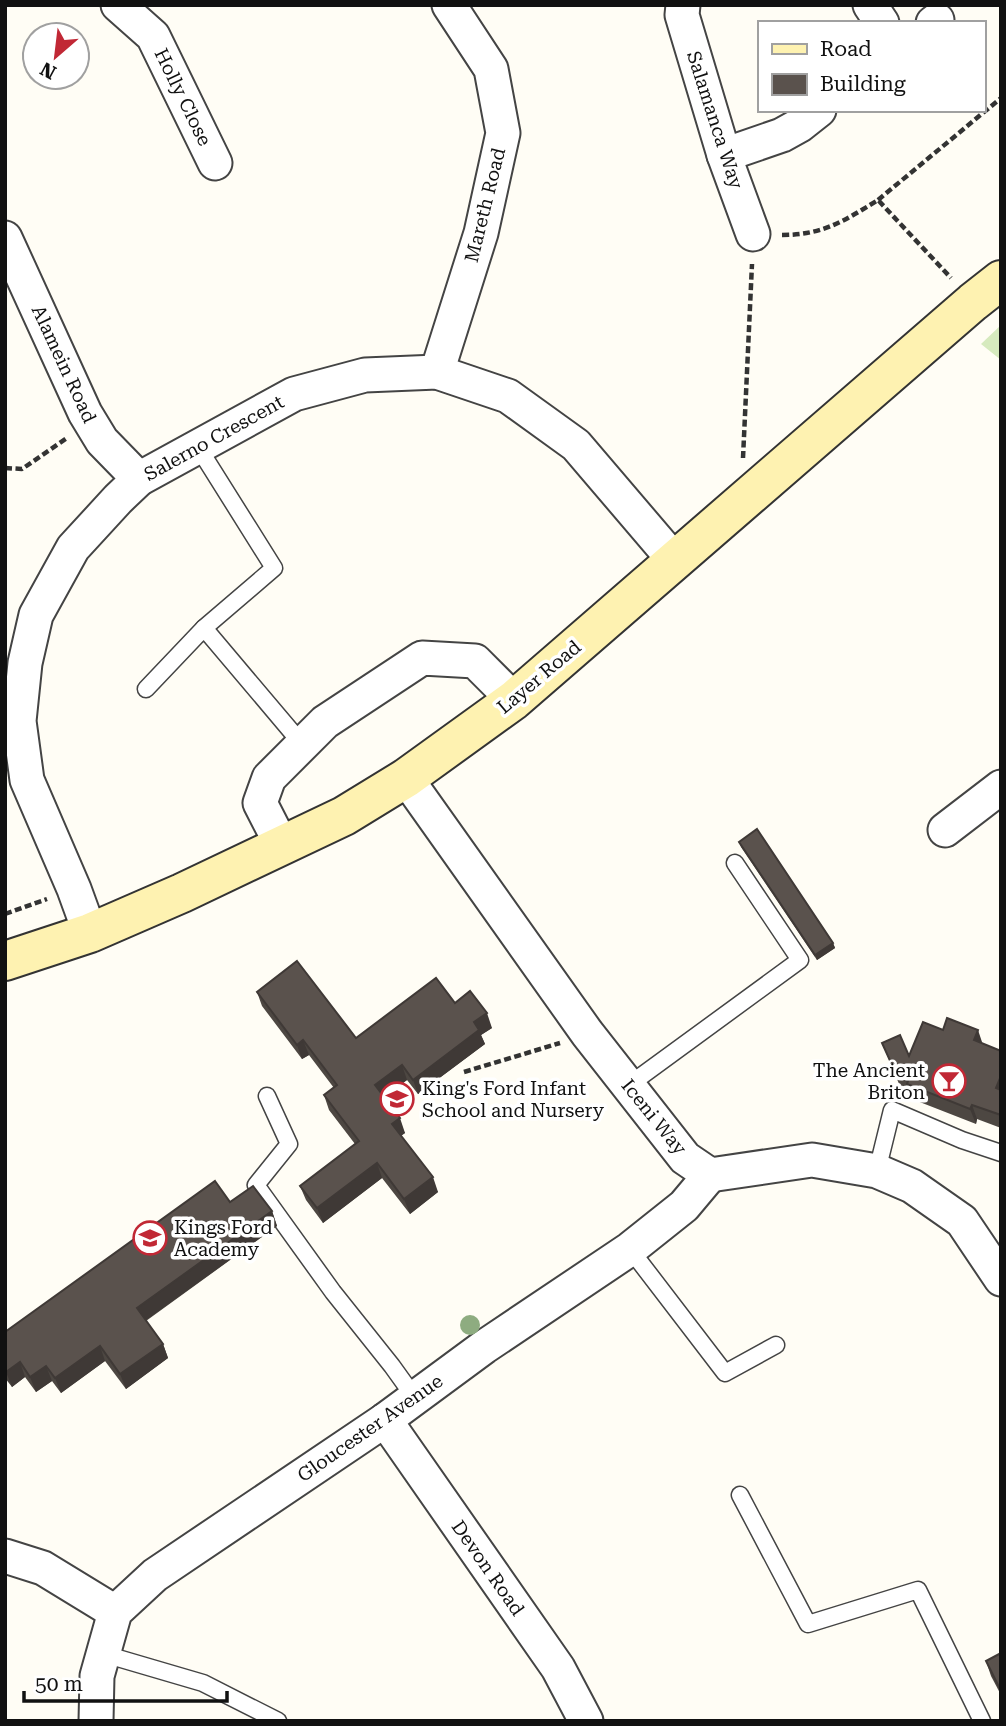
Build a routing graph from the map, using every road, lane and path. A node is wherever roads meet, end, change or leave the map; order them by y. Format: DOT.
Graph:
graph roads {
  1 [pos="118,5"];
  2 [pos="449,5"];
  3 [pos="683,5"];
  4 [pos="870,5"];
  5 [pos="881,21"];
  6 [pos="1001,98"];
  7 [pos="985,111"];
  8 [pos="816,112"];
  9 [pos="984,112"];
  10 [pos="724,155"];
  11 [pos="215,163"];
  12 [pos="878,200"];
  13 [pos="754,234"];
  14 [pos="5,238"];
  15 [pos="987,291"];
  16 [pos="437,372"];
  17 [pos="90,421"];
  18 [pos="198,447"];
  19 [pos="5,468"];
  20 [pos="139,479"];
  21 [pos="741,503"];
  22 [pos="675,561"];
  23 [pos="204,628"];
  24 [pos="146,689"];
  25 [pos="514,700"];
  26 [pos="302,744"];
  27 [pos="406,778"];
  28 [pos="1001,787"];
  29 [pos="945,830"];
  30 [pos="282,846"];
  31 [pos="735,863"];
  32 [pos="74,889"];
  33 [pos="5,914"];
  34 [pos="90,933"];
  35 [pos="5,961"];
  36 [pos="587,1033"];
  37 [pos="464,1072"];
  38 [pos="629,1085"];
  39 [pos="267,1096"];
  40 [pos="1001,1153"];
  41 [pos="877,1171"];
  42 [pos="709,1175"];
  43 [pos="630,1249"];
  44 [pos="1001,1279"];
  45 [pos="776,1345"];
  46 [pos="415,1398"];
  47 [pos="385,1420"];
  48 [pos="740,1495"];
  49 [pos="5,1556"];
  50 [pos="115,1612"];
  51 [pos="104,1654"];
  52 [pos="96,1721"];
  53 [pos="278,1721"];
  54 [pos="586,1721"];
  55 [pos="982,1721"];
  1 -- 11 [label="street, Holly Close"];
  2 -- 16 [label="street, Mareth Road"];
  3 -- 10 [label="street, Salamanca Way"];
  4 -- 5 [label="street"];
  6 -- 7 [label="path"];
  8 -- 10 [label="street"];
  9 -- 12 [label="path"];
  10 -- 13 [label="street, Salamanca Way"];
  12 -- 13 [label="path"];
  12 -- 15 [label="path"];
  13 -- 21 [label="path"];
  14 -- 17 [label="street, Alamein Road"];
  15 -- 21 [label="main road, Layer Road"];
  16 -- 18 [label="street, Salerno Crescent"];
  16 -- 22 [label="street, Salerno Crescent"];
  17 -- 19 [label="path"];
  17 -- 20 [label="street, Alamein Road"];
  18 -- 20 [label="street, Salerno Crescent"];
  18 -- 23 [label="lane"];
  20 -- 32 [label="street, Salerno Crescent"];
  21 -- 22 [label="main road, Layer Road"];
  22 -- 25 [label="main road, Layer Road"];
  23 -- 24 [label="lane"];
  23 -- 26 [label="lane"];
  25 -- 26 [label="street"];
  25 -- 27 [label="main road, Layer Road"];
  26 -- 30 [label="street"];
  27 -- 30 [label="main road, Layer Road"];
  27 -- 36 [label="street, Iceni Way"];
  28 -- 29 [label="street"];
  30 -- 34 [label="main road, Layer Road"];
  31 -- 38 [label="lane"];
  32 -- 33 [label="path"];
  32 -- 34 [label="street, Salerno Crescent"];
  34 -- 35 [label="main road, Layer Road"];
  36 -- 37 [label="path"];
  36 -- 38 [label="street, Iceni Way"];
  38 -- 42 [label="street, Iceni Way"];
  39 -- 46 [label="lane"];
  40 -- 41 [label="lane"];
  41 -- 42 [label="street"];
  41 -- 44 [label="street"];
  42 -- 43 [label="street, Gloucester Avenue"];
  43 -- 45 [label="lane"];
  43 -- 46 [label="street, Gloucester Avenue"];
  46 -- 47 [label="street, Gloucester Avenue"];
  47 -- 50 [label="street, Gloucester Avenue"];
  47 -- 54 [label="street, Devon Road"];
  48 -- 55 [label="lane"];
  49 -- 50 [label="street"];
  50 -- 51 [label="street"];
  51 -- 52 [label="street"];
  51 -- 53 [label="lane"];
}
